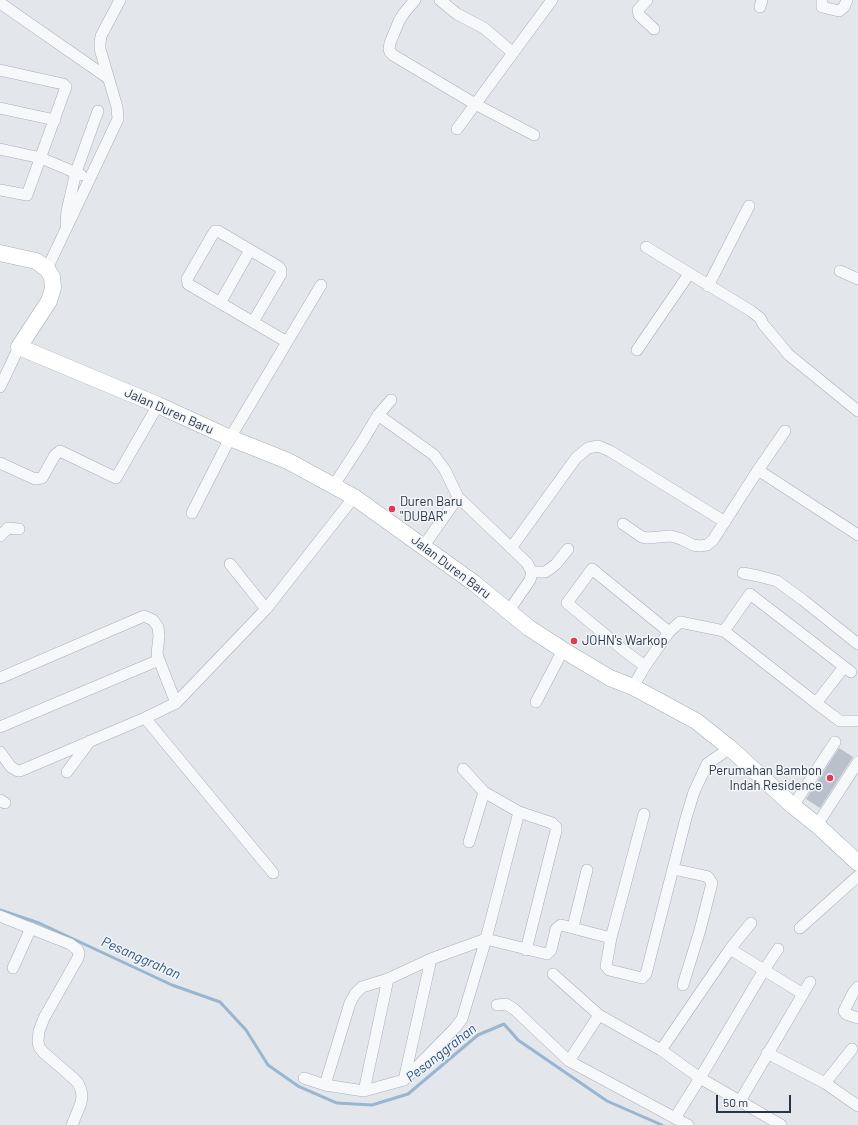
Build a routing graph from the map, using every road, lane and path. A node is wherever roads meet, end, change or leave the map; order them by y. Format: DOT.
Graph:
graph roads {
  1 [pos="120,0"];
  2 [pos="415,0"];
  3 [pos="440,0"];
  4 [pos="552,0"];
  5 [pos="646,0"];
  6 [pos="822,0"];
  7 [pos="847,0"];
  8 [pos="0,3"];
  9 [pos="654,29"];
  10 [pos="513,53"];
  11 [pos="0,70"];
  12 [pos="108,78"];
  13 [pos="475,104"];
  14 [pos="0,108"];
  15 [pos="98,111"];
  16 [pos="55,120"];
  17 [pos="457,129"];
  18 [pos="534,135"];
  19 [pos="0,149"];
  20 [pos="41,158"];
  21 [pos="76,172"];
  22 [pos="89,179"];
  23 [pos="0,190"];
  24 [pos="749,206"];
  25 [pos="66,231"];
  26 [pos="646,247"];
  27 [pos="250,250"];
  28 [pos="0,253"];
  29 [pos="47,269"];
  30 [pos="840,271"];
  31 [pos="689,274"];
  32 [pos="858,279"];
  33 [pos="320,285"];
  34 [pos="708,286"];
  35 [pos="220,303"];
  36 [pos="253,322"];
  37 [pos="287,342"];
  38 [pos="20,347"];
  39 [pos="637,350"];
  40 [pos="0,387"];
  41 [pos="391,400"];
  42 [pos="158,405"];
  43 [pos="858,411"];
  44 [pos="378,415"];
  45 [pos="785,431"];
  46 [pos="230,438"];
  47 [pos="0,463"];
  48 [pos="758,470"];
  49 [pos="334,485"];
  50 [pos="354,496"];
  51 [pos="458,497"];
  52 [pos="192,513"];
  53 [pos="725,522"];
  54 [pos="623,524"];
  55 [pos="18,529"];
  56 [pos="858,535"];
  57 [pos="0,536"];
  58 [pos="423,546"];
  59 [pos="511,548"];
  60 [pos="568,549"];
  61 [pos="230,564"];
  62 [pos="532,572"];
  63 [pos="743,573"];
  64 [pos="266,609"];
  65 [pos="508,612"];
  66 [pos="724,631"];
  67 [pos="669,632"];
  68 [pos="857,641"];
  69 [pos="563,650"];
  70 [pos="159,660"];
  71 [pos="645,666"];
  72 [pos="0,678"];
  73 [pos="633,687"];
  74 [pos="536,702"];
  75 [pos="176,703"];
  76 [pos="816,703"];
  77 [pos="145,718"];
  78 [pos="858,721"];
  79 [pos="0,727"];
  80 [pos="91,740"];
  81 [pos="835,742"];
  82 [pos="730,748"];
  83 [pos="0,752"];
  84 [pos="858,762"];
  85 [pos="463,769"];
  86 [pos="67,772"];
  87 [pos="484,792"];
  88 [pos="793,806"];
  89 [pos="519,812"];
  90 [pos="644,814"];
  91 [pos="817,825"];
  92 [pos="470,842"];
  93 [pos="858,863"];
  94 [pos="673,869"];
  95 [pos="587,870"];
  96 [pos="273,873"];
  97 [pos="0,916"];
  98 [pos="751,923"];
  99 [pos="573,927"];
  100 [pos="31,928"];
  101 [pos="800,928"];
  102 [pos="611,938"];
  103 [pos="486,939"];
  104 [pos="778,949"];
  105 [pos="526,950"];
  106 [pos="730,950"];
  107 [pos="431,959"];
  108 [pos="13,968"];
  109 [pos="764,970"];
  110 [pos="553,974"];
  111 [pos="388,979"];
  112 [pos="810,982"];
  113 [pos="683,985"];
  114 [pos="855,991"];
  115 [pos="803,994"];
  116 [pos="497,1004"];
  117 [pos="598,1015"];
  118 [pos="858,1018"];
  119 [pos="852,1049"];
  120 [pos="661,1050"];
  121 [pos="767,1054"];
  122 [pos="569,1060"];
  123 [pos="304,1078"];
  124 [pos="700,1078"];
  125 [pos="404,1080"];
  126 [pos="825,1083"];
  127 [pos="325,1085"];
  128 [pos="364,1091"];
  129 [pos="740,1101"];
  130 [pos="858,1106"];
  131 [pos="675,1118"];
  132 [pos="72,1125"];
  133 [pos="688,1125"];
  134 [pos="781,1125"];
  1 -- 12 [label="street"];
  2 -- 13 [label="street"];
  3 -- 10 [label="street"];
  4 -- 10 [label="street"];
  5 -- 9 [label="street"];
  6 -- 7 [label="street"];
  8 -- 12 [label="street"];
  10 -- 13 [label="street"];
  11 -- 16 [label="street"];
  12 -- 22 [label="street"];
  13 -- 17 [label="street"];
  13 -- 18 [label="street"];
  14 -- 16 [label="street"];
  15 -- 21 [label="street"];
  16 -- 20 [label="street"];
  19 -- 20 [label="street"];
  20 -- 21 [label="street"];
  20 -- 23 [label="street"];
  21 -- 22 [label="street"];
  21 -- 25 [label="street"];
  22 -- 25 [label="street"];
  24 -- 34 [label="street"];
  25 -- 29 [label="street"];
  26 -- 31 [label="street"];
  27 -- 35 [label="street"];
  27 -- 35 [label="street"];
  27 -- 36 [label="street"];
  28 -- 29 [label="street"];
  29 -- 38 [label="street"];
  30 -- 32 [label="street"];
  31 -- 34 [label="street"];
  31 -- 39 [label="street"];
  33 -- 37 [label="street"];
  34 -- 43 [label="street"];
  35 -- 36 [label="street"];
  36 -- 37 [label="street"];
  37 -- 46 [label="street"];
  38 -- 40 [label="street"];
  38 -- 42 [label="street, Jalan Duren Baru"];
  41 -- 44 [label="street"];
  42 -- 46 [label="street, Jalan Duren Baru"];
  42 -- 47 [label="street"];
  44 -- 49 [label="street"];
  44 -- 51 [label="street"];
  45 -- 48 [label="street"];
  46 -- 49 [label="street, Jalan Duren Baru"];
  46 -- 52 [label="street"];
  48 -- 53 [label="street"];
  48 -- 56 [label="street"];
  49 -- 50 [label="street, Jalan Duren Baru"];
  50 -- 58 [label="street, Jalan Duren Baru"];
  50 -- 64 [label="street"];
  51 -- 58 [label="street"];
  51 -- 59 [label="street"];
  53 -- 54 [label="street"];
  53 -- 59 [label="street"];
  55 -- 57 [label="street"];
  58 -- 65 [label="street, Jalan Duren Baru"];
  59 -- 62 [label="street"];
  60 -- 62 [label="street"];
  61 -- 64 [label="street"];
  62 -- 65 [label="street"];
  63 -- 68 [label="street"];
  64 -- 75 [label="street"];
  65 -- 69 [label="street, Jalan Duren Baru"];
  66 -- 67 [label="street"];
  66 -- 76 [label="street"];
  66 -- 76 [label="street"];
  67 -- 71 [label="street"];
  67 -- 71 [label="street"];
  69 -- 73 [label="street, Jalan Duren Baru"];
  69 -- 74 [label="street"];
  70 -- 72 [label="street"];
  70 -- 75 [label="street"];
  70 -- 79 [label="street"];
  71 -- 73 [label="street"];
  73 -- 82 [label="street, Jalan Duren Baru"];
  75 -- 77 [label="street"];
  76 -- 78 [label="street"];
  77 -- 80 [label="street"];
  77 -- 96 [label="street"];
  80 -- 83 [label="street"];
  80 -- 86 [label="street"];
  81 -- 88 [label="street"];
  82 -- 88 [label="street, Jalan Duren Baru"];
  82 -- 94 [label="street"];
  84 -- 91 [label="street"];
  85 -- 87 [label="street"];
  87 -- 89 [label="street"];
  87 -- 92 [label="street"];
  88 -- 91 [label="street, Jalan Duren Baru"];
  89 -- 103 [label="street"];
  89 -- 105 [label="street"];
  90 -- 102 [label="street"];
  91 -- 93 [label="street, Jalan Duren Baru"];
  93 -- 101 [label="street"];
  94 -- 102 [label="street"];
  94 -- 113 [label="street"];
  95 -- 99 [label="street"];
  97 -- 100 [label="street"];
  98 -- 106 [label="street"];
  99 -- 102 [label="street"];
  99 -- 105 [label="street"];
  100 -- 108 [label="street"];
  100 -- 132 [label="street"];
  103 -- 105 [label="street"];
  103 -- 107 [label="street"];
  103 -- 125 [label="street"];
  104 -- 109 [label="street"];
  106 -- 109 [label="street"];
  106 -- 120 [label="street"];
  107 -- 111 [label="street"];
  107 -- 125 [label="street"];
  109 -- 115 [label="street"];
  109 -- 124 [label="street"];
  110 -- 117 [label="street"];
  111 -- 127 [label="street"];
  111 -- 128 [label="street"];
  112 -- 115 [label="street"];
  114 -- 118 [label="street"];
  115 -- 121 [label="street"];
  116 -- 122 [label="street"];
  117 -- 120 [label="street"];
  117 -- 122 [label="street"];
  119 -- 126 [label="street"];
  120 -- 124 [label="street"];
  121 -- 126 [label="street"];
  121 -- 129 [label="street"];
  122 -- 131 [label="street"];
  123 -- 127 [label="street"];
  124 -- 129 [label="street"];
  124 -- 131 [label="street"];
  125 -- 128 [label="street"];
  126 -- 130 [label="street"];
  127 -- 128 [label="street"];
  129 -- 134 [label="street"];
  131 -- 133 [label="street"];
}
